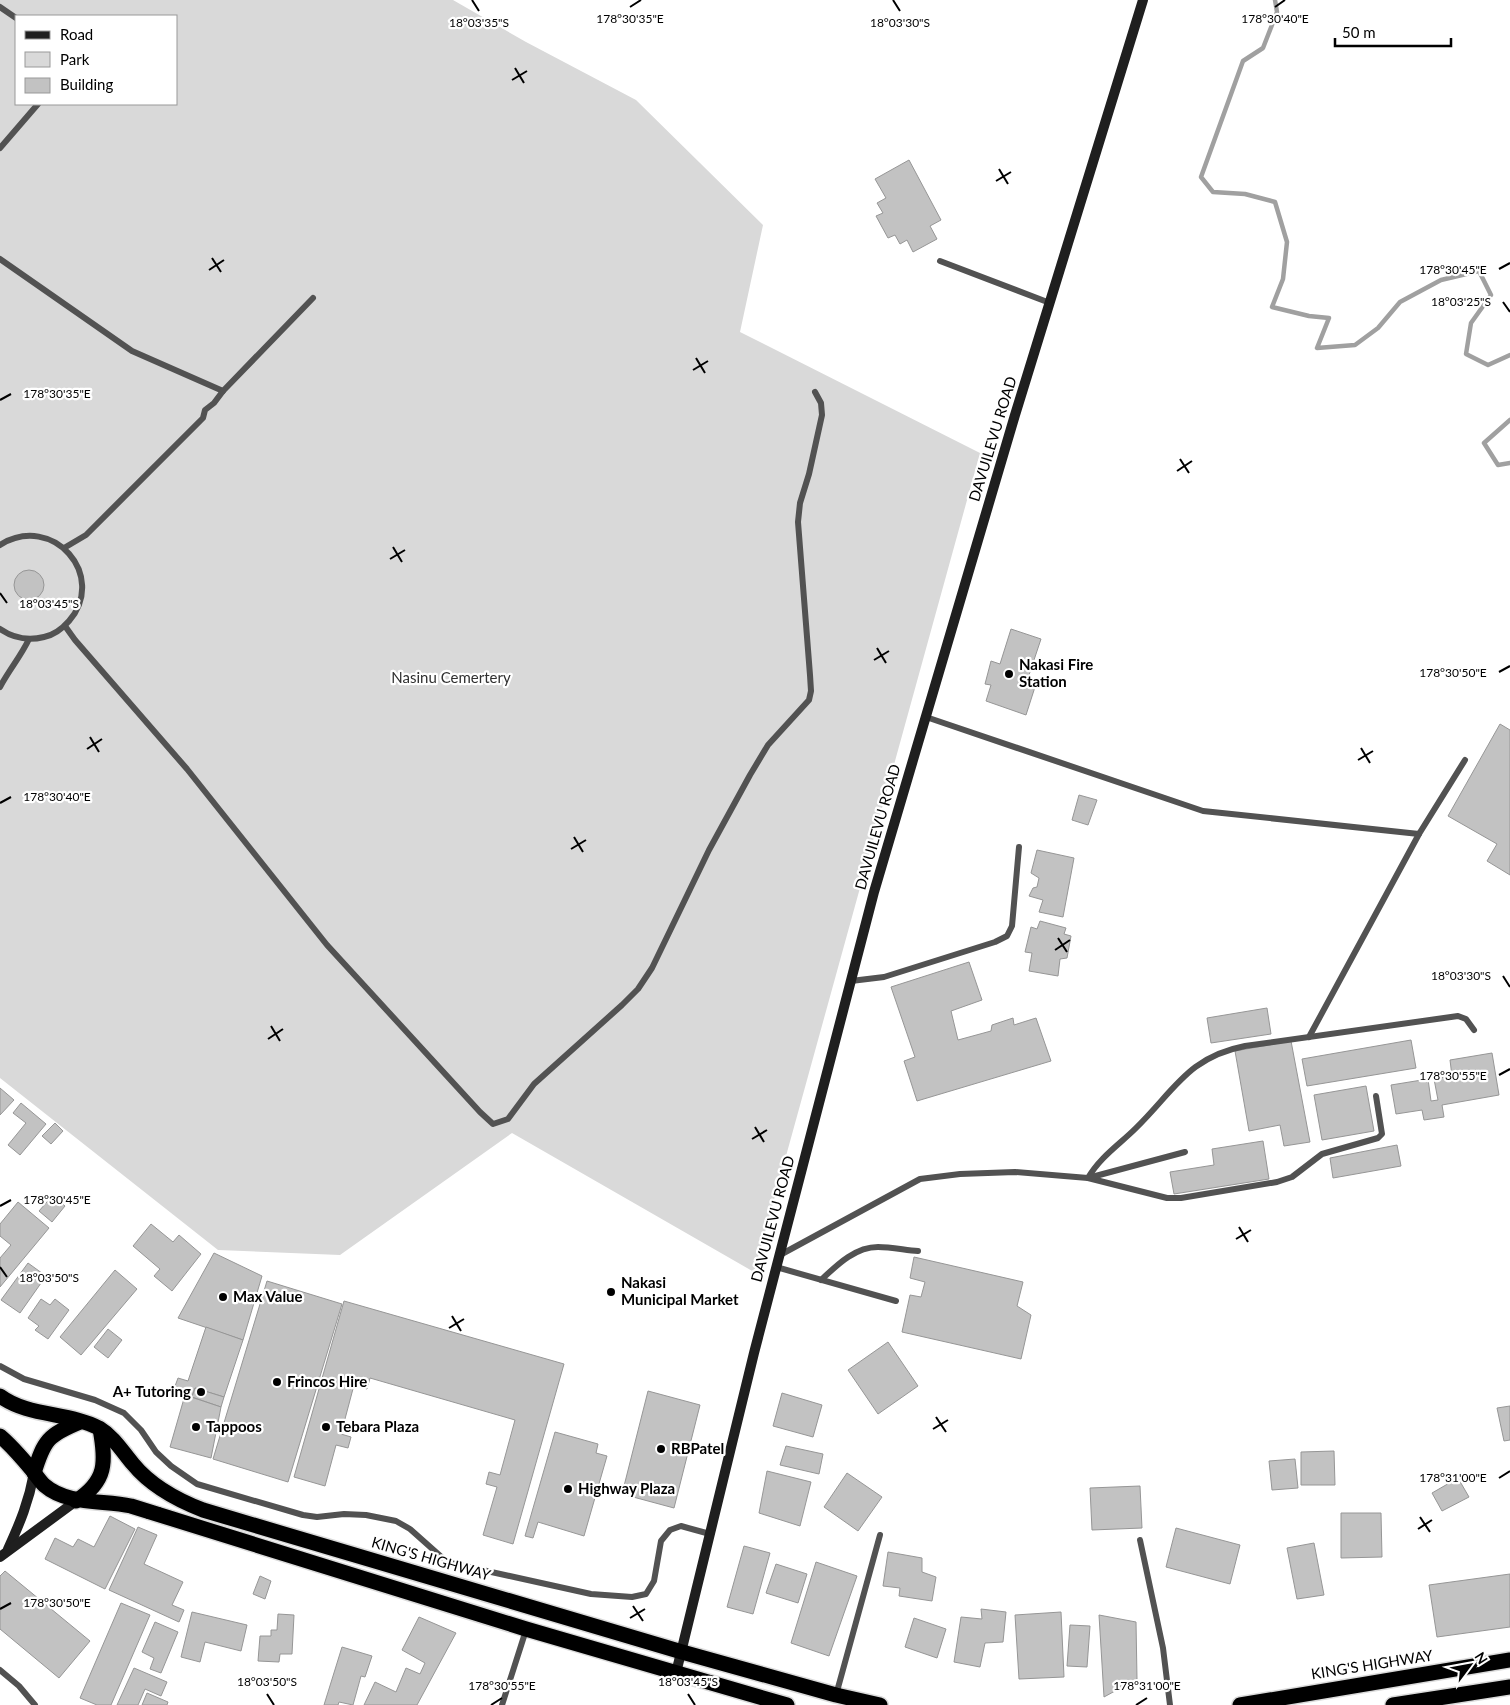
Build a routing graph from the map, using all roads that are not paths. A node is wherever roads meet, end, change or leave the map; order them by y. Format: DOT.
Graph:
graph roads {
  1 [pos="1143,0"];
  2 [pos="0,7"];
  3 [pos="15,17"];
  4 [pos="37,105"];
  5 [pos="0,148"];
  6 [pos="0,259"];
  7 [pos="940,261"];
  8 [pos="313,298"];
  9 [pos="1050,303"];
  10 [pos="223,391"];
  11 [pos="815,392"];
  12 [pos="0,545"];
  13 [pos="64,548"];
  14 [pos="65,626"];
  15 [pos="0,628"];
  16 [pos="29,639"];
  17 [pos="0,687"];
  18 [pos="926,717"];
  19 [pos="1464,760"];
  20 [pos="1419,834"];
  21 [pos="1019,847"];
  22 [pos="851,981"];
  23 [pos="1474,1030"];
  24 [pos="1310,1037"];
  25 [pos="1376,1096"];
  26 [pos="1185,1152"];
  27 [pos="1088,1178"];
  28 [pos="918,1251"];
  29 [pos="780,1256"];
  30 [pos="776,1267"];
  31 [pos="821,1280"];
  32 [pos="896,1301"];
  33 [pos="0,1366"];
  34 [pos="0,1396"];
  35 [pos="80,1422"];
  36 [pos="100,1429"];
  37 [pos="0,1436"];
  38 [pos="34,1473"];
  39 [pos="76,1501"];
  40 [pos="710,1534"];
  41 [pos="880,1535"];
  42 [pos="1140,1540"];
  43 [pos="4,1554"];
  44 [pos="526,1629"];
  45 [pos="682,1652"];
  46 [pos="1510,1660"];
  47 [pos="0,1670"];
  48 [pos="676,1673"];
  49 [pos="1510,1687"];
  50 [pos="836,1695"];
  51 [pos="35,1705"];
  52 [pos="502,1705"];
  53 [pos="787,1705"];
  54 [pos="880,1705"];
  55 [pos="1170,1705"];
  56 [pos="1240,1705"];
  57 [pos="1393,1705"];
  1 -- 9 [label="street, DAVUILEVU ROAD"];
  2 -- 3 [label="lane"];
  4 -- 5 [label="lane"];
  6 -- 10 [label="lane"];
  7 -- 9 [label="lane"];
  8 -- 10 [label="lane"];
  9 -- 18 [label="street, DAVUILEVU ROAD"];
  10 -- 13 [label="lane"];
  11 -- 14 [label="lane"];
  12 -- 13 [label="lane"];
  13 -- 14 [label="lane"];
  14 -- 16 [label="lane"];
  15 -- 16 [label="lane"];
  16 -- 17 [label="lane"];
  18 -- 20 [label="lane"];
  18 -- 22 [label="street, DAVUILEVU ROAD"];
  19 -- 20 [label="lane"];
  20 -- 24 [label="lane"];
  21 -- 22 [label="lane"];
  22 -- 29 [label="street, DAVUILEVU ROAD"];
  23 -- 24 [label="lane"];
  24 -- 27 [label="lane"];
  25 -- 27 [label="lane"];
  26 -- 27 [label="lane"];
  27 -- 29 [label="lane"];
  28 -- 31 [label="lane"];
  29 -- 30 [label="street, DAVUILEVU ROAD"];
  30 -- 31 [label="lane"];
  30 -- 40 [label="street, DAVUILEVU ROAD"];
  31 -- 32 [label="lane"];
  33 -- 40 [label="lane"];
  34 -- 35 [label="highway, KING'S HIGHWAY"];
  35 -- 36 [label="highway, KING'S HIGHWAY"];
  35 -- 38 [label="highway"];
  36 -- 39 [label="highway"];
  36 -- 45 [label="highway, KING'S HIGHWAY"];
  37 -- 38 [label="highway"];
  38 -- 39 [label="highway"];
  38 -- 43 [label="street"];
  39 -- 43 [label="street"];
  39 -- 44 [label="highway"];
  40 -- 45 [label="street, DAVUILEVU ROAD"];
  41 -- 50 [label="lane"];
  42 -- 55 [label="lane"];
  44 -- 48 [label="highway"];
  44 -- 52 [label="lane"];
  45 -- 48 [label="street, DAVUILEVU ROAD"];
  45 -- 50 [label="highway, KING'S HIGHWAY"];
  46 -- 56 [label="highway, KING'S HIGHWAY"];
  47 -- 51 [label="lane"];
  48 -- 53 [label="highway"];
  49 -- 57 [label="highway"];
  50 -- 54 [label="highway, KING'S HIGHWAY"];
}
